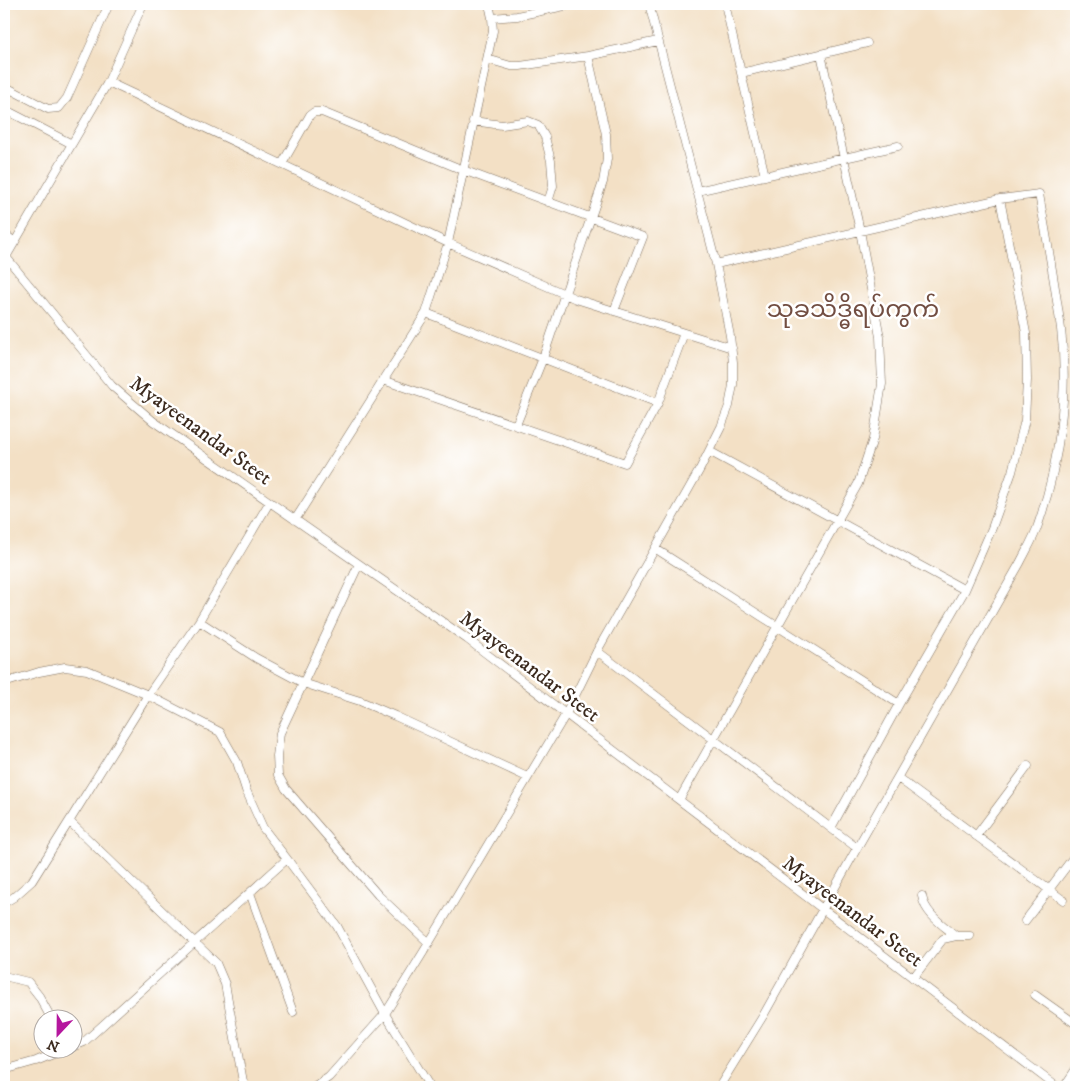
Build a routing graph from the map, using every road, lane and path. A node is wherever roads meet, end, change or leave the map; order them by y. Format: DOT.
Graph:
graph roads {
  1 [pos="108,4"];
  2 [pos="143,4"];
  3 [pos="489,4"];
  4 [pos="574,4"];
  5 [pos="649,4"];
  6 [pos="724,4"];
  7 [pos="492,18"];
  8 [pos="658,41"];
  9 [pos="867,43"];
  10 [pos="821,54"];
  11 [pos="588,56"];
  12 [pos="487,59"];
  13 [pos="741,73"];
  14 [pos="108,82"];
  15 [pos="4,86"];
  16 [pos="4,109"];
  17 [pos="474,121"];
  18 [pos="72,144"];
  19 [pos="898,146"];
  20 [pos="844,158"];
  21 [pos="282,164"];
  22 [pos="463,170"];
  23 [pos="765,176"];
  24 [pos="697,191"];
  25 [pos="1000,199"];
  26 [pos="548,202"];
  27 [pos="591,218"];
  28 [pos="860,231"];
  29 [pos="4,234"];
  30 [pos="15,242"];
  31 [pos="448,243"];
  32 [pos="5,259"];
  33 [pos="716,264"];
  34 [pos="564,294"];
  35 [pos="614,311"];
  36 [pos="426,313"];
  37 [pos="684,333"];
  38 [pos="732,348"];
  39 [pos="543,358"];
  40 [pos="383,380"];
  41 [pos="658,403"];
  42 [pos="516,425"];
  43 [pos="709,451"];
  44 [pos="269,503"];
  45 [pos="295,520"];
  46 [pos="838,521"];
  47 [pos="656,549"];
  48 [pos="359,564"];
  49 [pos="965,590"];
  50 [pos="199,621"];
  51 [pos="777,626"];
  52 [pos="598,651"];
  53 [pos="303,682"];
  54 [pos="4,683"];
  55 [pos="148,695"];
  56 [pos="899,704"];
  57 [pos="566,714"];
  58 [pos="713,740"];
  59 [pos="1028,766"];
  60 [pos="527,777"];
  61 [pos="898,778"];
  62 [pos="679,800"];
  63 [pos="70,822"];
  64 [pos="831,828"];
  65 [pos="976,836"];
  66 [pos="857,848"];
  67 [pos="1076,854"];
  68 [pos="287,859"];
  69 [pos="1049,890"];
  70 [pos="250,893"];
  71 [pos="922,896"];
  72 [pos="1063,900"];
  73 [pos="4,903"];
  74 [pos="823,910"];
  75 [pos="1025,921"];
  76 [pos="956,936"];
  77 [pos="970,936"];
  78 [pos="196,943"];
  79 [pos="429,943"];
  80 [pos="4,976"];
  81 [pos="913,978"];
  82 [pos="1035,995"];
  83 [pos="46,1008"];
  84 [pos="294,1012"];
  85 [pos="385,1014"];
  86 [pos="1076,1024"];
  87 [pos="82,1043"];
  88 [pos="43,1058"];
  89 [pos="4,1070"];
  90 [pos="1076,1070"];
  91 [pos="244,1087"];
  92 [pos="315,1087"];
  93 [pos="430,1087"];
  94 [pos="719,1087"];
  95 [pos="1057,1087"];
  96 [pos="1064,1087"];
  1 -- 15 [label="street"];
  2 -- 14 [label="street"];
  3 -- 7 [label="street"];
  4 -- 7 [label="street"];
  5 -- 8 [label="street"];
  6 -- 13 [label="street"];
  7 -- 12 [label="street"];
  8 -- 11 [label="street"];
  8 -- 24 [label="street"];
  9 -- 10 [label="street"];
  10 -- 13 [label="street"];
  10 -- 20 [label="street"];
  11 -- 12 [label="street"];
  11 -- 27 [label="street"];
  12 -- 17 [label="street"];
  13 -- 23 [label="street"];
  14 -- 18 [label="street"];
  14 -- 21 [label="street"];
  16 -- 18 [label="street"];
  17 -- 22 [label="street"];
  17 -- 26 [label="street"];
  18 -- 30 [label="street"];
  19 -- 20 [label="street"];
  20 -- 23 [label="street"];
  20 -- 28 [label="street"];
  21 -- 22 [label="street"];
  21 -- 31 [label="street"];
  22 -- 26 [label="street"];
  22 -- 31 [label="street"];
  23 -- 24 [label="street"];
  24 -- 33 [label="street"];
  25 -- 28 [label="street"];
  25 -- 49 [label="street"];
  25 -- 61 [label="street"];
  26 -- 27 [label="street"];
  27 -- 34 [label="street"];
  27 -- 35 [label="street"];
  28 -- 33 [label="street"];
  28 -- 46 [label="street"];
  29 -- 30 [label="street"];
  30 -- 32 [label="street"];
  31 -- 34 [label="street"];
  31 -- 36 [label="street"];
  32 -- 44 [label="street, Myayeenandar Steet"];
  33 -- 38 [label="street"];
  34 -- 35 [label="street"];
  34 -- 39 [label="street"];
  35 -- 37 [label="street"];
  36 -- 39 [label="street"];
  36 -- 40 [label="street"];
  37 -- 38 [label="street"];
  37 -- 41 [label="street"];
  38 -- 43 [label="street"];
  39 -- 41 [label="street"];
  39 -- 42 [label="street"];
  40 -- 42 [label="street"];
  40 -- 45 [label="street"];
  41 -- 42 [label="street"];
  43 -- 46 [label="street"];
  43 -- 47 [label="street"];
  44 -- 45 [label="street, Myayeenandar Steet"];
  44 -- 50 [label="street"];
  45 -- 48 [label="street, Myayeenandar Steet"];
  46 -- 49 [label="street"];
  46 -- 51 [label="street"];
  47 -- 51 [label="street"];
  47 -- 52 [label="street"];
  48 -- 53 [label="street"];
  48 -- 57 [label="street, Myayeenandar Steet"];
  49 -- 56 [label="street"];
  50 -- 53 [label="street"];
  50 -- 55 [label="street"];
  51 -- 56 [label="street"];
  51 -- 58 [label="street"];
  52 -- 57 [label="street"];
  52 -- 58 [label="street"];
  53 -- 60 [label="street"];
  53 -- 79 [label="street"];
  54 -- 55 [label="street"];
  55 -- 63 [label="street"];
  55 -- 68 [label="street"];
  56 -- 64 [label="street"];
  57 -- 60 [label="street"];
  57 -- 62 [label="street, Myayeenandar Steet"];
  58 -- 62 [label="street"];
  58 -- 64 [label="street"];
  59 -- 65 [label="street"];
  60 -- 79 [label="street"];
  61 -- 65 [label="street"];
  61 -- 66 [label="street"];
  62 -- 74 [label="street, Myayeenandar Steet"];
  63 -- 73 [label="street"];
  63 -- 78 [label="street"];
  64 -- 66 [label="street"];
  65 -- 69 [label="street"];
  66 -- 74 [label="street"];
  67 -- 69 [label="street"];
  68 -- 70 [label="street"];
  68 -- 85 [label="street"];
  69 -- 72 [label="street"];
  69 -- 75 [label="street"];
  70 -- 78 [label="street"];
  70 -- 84 [label="street"];
  71 -- 76 [label="street"];
  74 -- 81 [label="street, Myayeenandar Steet"];
  74 -- 94 [label="street"];
  76 -- 77 [label="street"];
  76 -- 81 [label="street"];
  78 -- 87 [label="street"];
  78 -- 91 [label="street"];
  79 -- 85 [label="street"];
  80 -- 83 [label="street"];
  81 -- 95 [label="street, Myayeenandar Steet"];
  82 -- 86 [label="street"];
  85 -- 92 [label="street"];
  85 -- 93 [label="street"];
  88 -- 89 [label="street"];
  90 -- 96 [label="street"];
}
